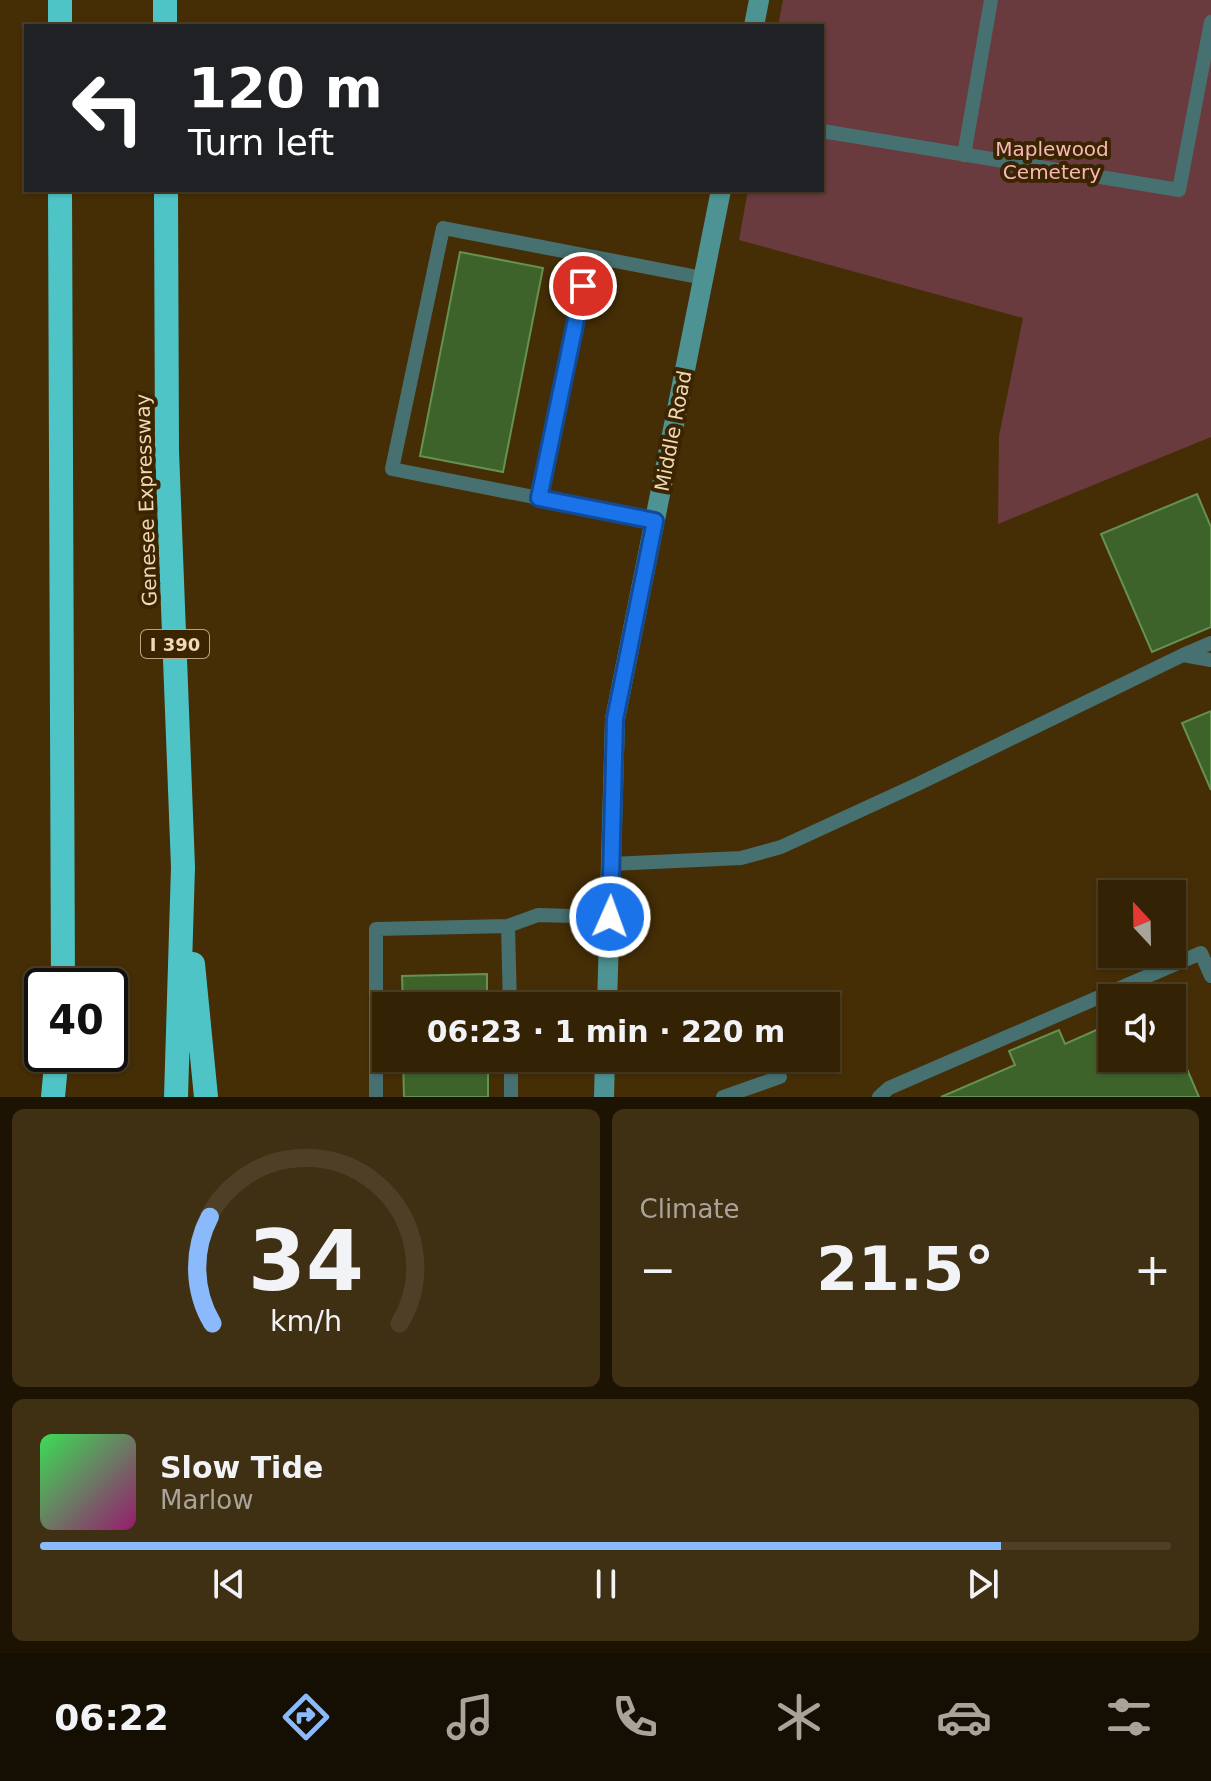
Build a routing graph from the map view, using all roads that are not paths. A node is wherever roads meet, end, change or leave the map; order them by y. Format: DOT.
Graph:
graph roads {
  1 [pos="60,0"];
  2 [pos="165,0"];
  3 [pos="759,0"];
  4 [pos="991,0"];
  5 [pos="1211,22"];
  6 [pos="60,24"];
  7 [pos="165,24"];
  8 [pos="754,24"];
  9 [pos="824,131"];
  10 [pos="964,155"];
  11 [pos="60,192"];
  12 [pos="166,192"];
  13 [pos="721,192"];
  14 [pos="589,256"];
  15 [pos="703,278"];
  16 [pos="539,498"];
  17 [pos="655,521"];
  18 [pos="1211,643"];
  19 [pos="1183,655"];
  20 [pos="1211,660"];
  21 [pos="611,864"];
  22 [pos="183,867"];
  23 [pos="610,917"];
  24 [pos="508,926"];
  25 [pos="62,968"];
  26 [pos="1211,976"];
  27 [pos="510,992"];
  28 [pos="607,992"];
  29 [pos="55,1072"];
  30 [pos="64,1072"];
  31 [pos="511,1072"];
  32 [pos="605,1072"];
  33 [pos="780,1077"];
  34 [pos="53,1097"];
  35 [pos="65,1097"];
  36 [pos="176,1097"];
  37 [pos="206,1097"];
  38 [pos="376,1097"];
  39 [pos="511,1097"];
  40 [pos="604,1097"];
  41 [pos="723,1097"];
  42 [pos="879,1097"];
  1 -- 6 [label="highway"];
  2 -- 7 [label="highway"];
  3 -- 8 [label="street"];
  4 -- 10 [label="lane"];
  5 -- 10 [label="lane"];
  9 -- 10 [label="lane"];
  11 -- 25 [label="highway"];
  12 -- 22 [label="highway, Genesee Expressway / I 390"];
  13 -- 15 [label="street, Middle Road"];
  14 -- 15 [label="lane"];
  14 -- 16 [label="lane"];
  14 -- 16 [label="lane"];
  15 -- 17 [label="street, Middle Road"];
  16 -- 17 [label="lane"];
  17 -- 21 [label="street, Middle Road"];
  18 -- 19 [label="lane"];
  19 -- 20 [label="lane"];
  19 -- 21 [label="lane"];
  21 -- 23 [label="street, Middle Road"];
  22 -- 36 [label="highway, Genesee Expressway / I 390"];
  22 -- 37 [label="highway"];
  23 -- 24 [label="lane"];
  23 -- 28 [label="street, Middle Road"];
  24 -- 27 [label="lane"];
  24 -- 38 [label="lane"];
  26 -- 42 [label="lane"];
  29 -- 34 [label="highway"];
  30 -- 35 [label="highway"];
  31 -- 39 [label="lane"];
  32 -- 40 [label="street"];
  33 -- 41 [label="lane"];
}
